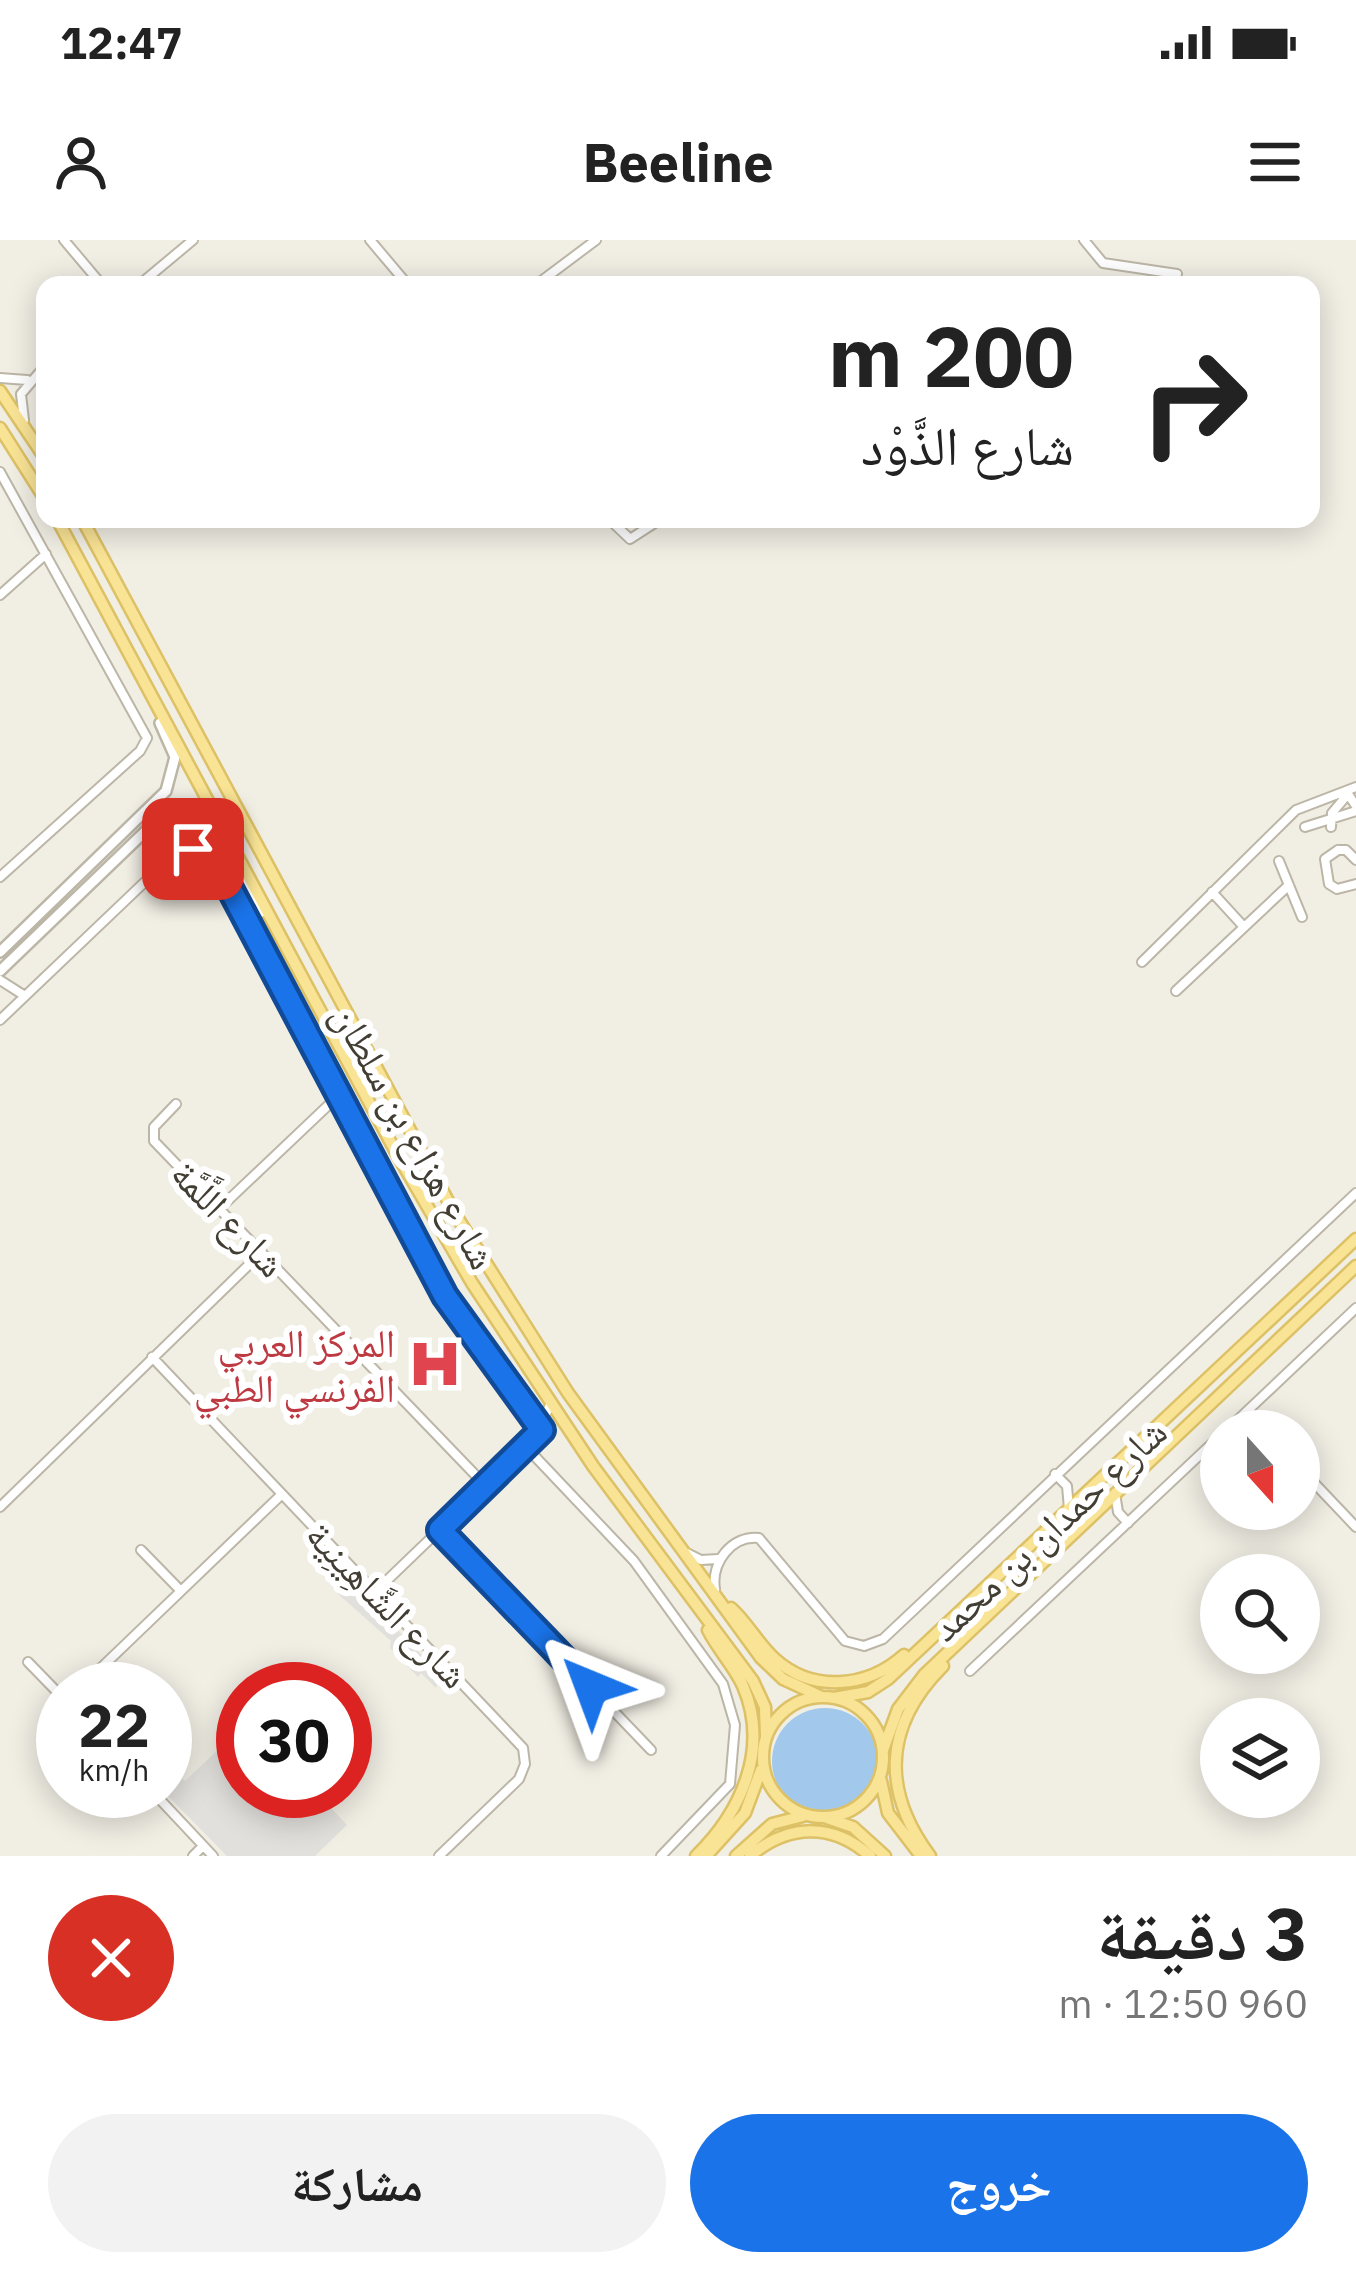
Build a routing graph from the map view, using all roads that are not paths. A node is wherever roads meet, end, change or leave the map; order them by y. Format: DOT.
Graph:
graph roads {
  1 [pos="64,240"];
  2 [pos="193,240"];
  3 [pos="370,240"];
  4 [pos="596,240"];
  5 [pos="1084,240"];
  6 [pos="1177,274"];
  7 [pos="94,276"];
  8 [pos="150,276"];
  9 [pos="400,276"];
  10 [pos="548,276"];
  11 [pos="36,373"];
  12 [pos="0,378"];
  13 [pos="28,380"];
  14 [pos="0,391"];
  15 [pos="0,428"];
  16 [pos="26,428"];
  17 [pos="36,444"];
  18 [pos="0,472"];
  19 [pos="36,485"];
  20 [pos="62,528"];
  21 [pos="87,528"];
  22 [pos="619,528"];
  23 [pos="648,528"];
  24 [pos="46,554"];
  25 [pos="0,595"];
  26 [pos="123,635"];
  27 [pos="1352,790"];
  28 [pos="1356,809"];
  29 [pos="1305,827"];
  30 [pos="1332,828"];
  31 [pos="1338,850"];
  32 [pos="1356,860"];
  33 [pos="1279,861"];
  34 [pos="0,877"];
  35 [pos="1356,884"];
  36 [pos="1288,885"];
  37 [pos="1212,892"];
  38 [pos="1301,917"];
  39 [pos="1244,927"];
  40 [pos="278,929"];
  41 [pos="1,951"];
  42 [pos="10,961"];
  43 [pos="1142,962"];
  44 [pos="0,970"];
  45 [pos="0,980"];
  46 [pos="13,984"];
  47 [pos="1176,992"];
  48 [pos="25,996"];
  49 [pos="0,1020"];
  50 [pos="338,1096"];
  51 [pos="176,1104"];
  52 [pos="1356,1193"];
  53 [pos="220,1208"];
  54 [pos="1356,1240"];
  55 [pos="262,1252"];
  56 [pos="1356,1266"];
  57 [pos="1356,1308"];
  58 [pos="152,1357"];
  59 [pos="550,1406"];
  60 [pos="1248,1410"];
  61 [pos="542,1430"];
  62 [pos="572,1437"];
  63 [pos="526,1447"];
  64 [pos="1200,1455"];
  65 [pos="1055,1474"];
  66 [pos="485,1485"];
  67 [pos="1067,1486"];
  68 [pos="1320,1489"];
  69 [pos="1090,1490"];
  70 [pos="1115,1492"];
  71 [pos="282,1494"];
  72 [pos="0,1507"];
  73 [pos="1099,1508"];
  74 [pos="1069,1510"];
  75 [pos="1118,1512"];
  76 [pos="1128,1523"];
  77 [pos="1356,1527"];
  78 [pos="440,1530"];
  79 [pos="677,1546"];
  80 [pos="141,1550"];
  81 [pos="720,1558"];
  82 [pos="984,1588"];
  83 [pos="377,1590"];
  84 [pos="181,1591"];
  85 [pos="719,1599"];
  86 [pos="998,1602"];
  87 [pos="704,1616"];
  88 [pos="28,1662"];
  89 [pos="107,1662"];
  90 [pos="36,1670"];
  91 [pos="970,1671"];
  92 [pos="828,1698"];
  93 [pos="766,1736"];
  94 [pos="651,1750"];
  95 [pos="883,1750"];
  96 [pos="763,1761"];
  97 [pos="882,1770"];
  98 [pos="817,1816"];
  99 [pos="177,1818"];
  100 [pos="203,1846"];
  101 [pos="445,1854"];
  102 [pos="193,1856"];
  103 [pos="213,1856"];
  104 [pos="661,1856"];
  105 [pos="696,1856"];
  106 [pos="706,1856"];
  107 [pos="736,1856"];
  108 [pos="750,1856"];
  109 [pos="870,1856"];
  110 [pos="885,1856"];
  111 [pos="925,1856"];
  1 -- 7 [label="street"];
  2 -- 8 [label="street"];
  3 -- 9 [label="street"];
  4 -- 10 [label="street"];
  5 -- 6 [label="street"];
  11 -- 13 [label="street"];
  12 -- 13 [label="street"];
  13 -- 16 [label="street"];
  14 -- 16 [label="main road"];
  15 -- 19 [label="main road"];
  16 -- 17 [label="main road"];
  18 -- 24 [label="street"];
  20 -- 26 [label="main road, شارع هزاع بن سلطان"];
  21 -- 79 [label="main road, شارع هزاع بن سلطان"];
  22 -- 23 [label="street"];
  24 -- 25 [label="street"];
  24 -- 34 [label="street"];
  26 -- 40 [label="main road, شارع هزاع بن سلطان"];
  26 -- 41 [label="street"];
  27 -- 28 [label="street"];
  27 -- 30 [label="street"];
  27 -- 37 [label="street"];
  28 -- 30 [label="street"];
  29 -- 30 [label="street"];
  30 -- 31 [label="street"];
  31 -- 32 [label="street"];
  31 -- 35 [label="street"];
  33 -- 36 [label="street"];
  36 -- 38 [label="street"];
  36 -- 39 [label="street"];
  37 -- 39 [label="street"];
  37 -- 43 [label="street"];
  39 -- 47 [label="street"];
  40 -- 42 [label="street"];
  40 -- 59 [label="main road, شارع هزاع بن سلطان"];
  42 -- 44 [label="street"];
  42 -- 46 [label="street"];
  45 -- 46 [label="street"];
  46 -- 48 [label="street"];
  48 -- 49 [label="street"];
  48 -- 50 [label="street"];
  50 -- 53 [label="street"];
  50 -- 61 [label="street"];
  51 -- 53 [label="street, شارع اللَّمَّة"];
  52 -- 65 [label="street"];
  53 -- 55 [label="street, شارع اللَّمَّة"];
  54 -- 69 [label="main road, شارع حمدان بن محمد"];
  55 -- 58 [label="street"];
  55 -- 66 [label="street, شارع اللَّمَّة"];
  56 -- 70 [label="main road, شارع حمدان بن محمد"];
  57 -- 60 [label="street"];
  58 -- 71 [label="street, شارع الشَّاهِينِية"];
  58 -- 72 [label="street"];
  59 -- 61 [label="street"];
  59 -- 62 [label="main road, شارع هزاع بن سلطان"];
  61 -- 62 [label="street"];
  61 -- 63 [label="street"];
  62 -- 87 [label="main road, شارع هزاع بن سلطان"];
  63 -- 66 [label="street"];
  63 -- 104 [label="street"];
  64 -- 76 [label="street"];
  65 -- 67 [label="street"];
  65 -- 81 [label="street"];
  66 -- 78 [label="street"];
  67 -- 69 [label="street"];
  67 -- 74 [label="street"];
  68 -- 77 [label="street"];
  69 -- 74 [label="main road, شارع حمدان بن محمد"];
  70 -- 73 [label="main road, شارع حمدان بن محمد"];
  70 -- 75 [label="street"];
  71 -- 83 [label="street, شارع الشَّاهِينِية"];
  71 -- 84 [label="street"];
  73 -- 75 [label="street"];
  73 -- 86 [label="main road, شارع حمدان بن محمد"];
  74 -- 82 [label="main road, شارع حمدان بن محمد"];
  75 -- 76 [label="street"];
  76 -- 91 [label="street"];
  78 -- 83 [label="street"];
  78 -- 94 [label="street"];
  79 -- 81 [label="street"];
  79 -- 85 [label="main road, شارع هزاع بن سلطان"];
  80 -- 84 [label="street"];
  81 -- 85 [label="street"];
  82 -- 85 [label="main road"];
  82 -- 92 [label="main road, شارع حمدان بن محمد"];
  83 -- 101 [label="street, شارع الشَّاهِينِية"];
  84 -- 89 [label="street"];
  85 -- 92 [label="main road, شارع هزاع بن سلطان"];
  86 -- 95 [label="main road, شارع حمدان بن محمد"];
  86 -- 111 [label="main road"];
  87 -- 93 [label="main road, شارع هزاع بن سلطان"];
  87 -- 105 [label="main road"];
  88 -- 90 [label="street"];
  92 -- 93 [label="main road"];
  92 -- 95 [label="main road"];
  93 -- 96 [label="main road"];
  95 -- 97 [label="main road"];
  96 -- 98 [label="main road"];
  96 -- 106 [label="main road"];
  97 -- 98 [label="main road"];
  97 -- 111 [label="main road"];
  98 -- 107 [label="main road"];
  98 -- 110 [label="main road"];
  99 -- 100 [label="street"];
  100 -- 102 [label="street"];
  100 -- 103 [label="street"];
  108 -- 109 [label="main road"];
}
